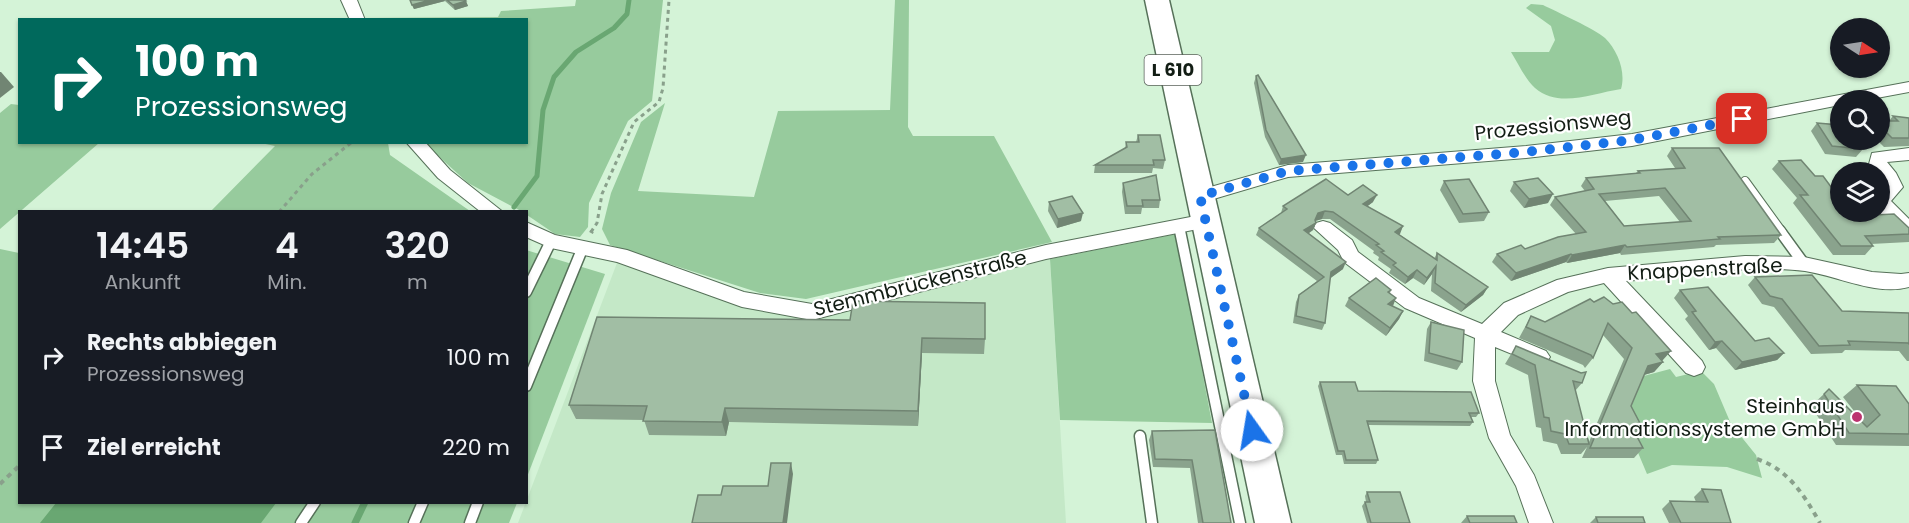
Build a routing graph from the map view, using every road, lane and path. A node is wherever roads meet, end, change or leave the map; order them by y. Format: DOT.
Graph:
graph roads {
  1 [pos="349,0"];
  2 [pos="669,0"];
  3 [pos="1157,0"];
  4 [pos="357,18"];
  5 [pos="1909,87"];
  6 [pos="349,144"];
  7 [pos="416,144"];
  8 [pos="1909,154"];
  9 [pos="1745,181"];
  10 [pos="485,209"];
  11 [pos="281,210"];
  12 [pos="1195,214"];
  13 [pos="1323,228"];
  14 [pos="528,230"];
  15 [pos="1909,230"];
  16 [pos="551,241"];
  17 [pos="584,247"];
  18 [pos="1804,264"];
  19 [pos="1608,275"];
  20 [pos="1909,280"];
  21 [pos="528,288"];
  22 [pos="1485,334"];
  23 [pos="1554,364"];
  24 [pos="1694,367"];
  25 [pos="528,381"];
  26 [pos="1140,436"];
  27 [pos="1757,459"];
  28 [pos="18,467"];
  29 [pos="0,484"];
  30 [pos="314,504"];
  31 [pos="422,504"];
  32 [pos="477,504"];
  33 [pos="301,523"];
  34 [pos="414,523"];
  35 [pos="470,523"];
  36 [pos="1152,523"];
  37 [pos="1240,523"];
  38 [pos="1273,523"];
  39 [pos="1541,523"];
  40 [pos="1820,523"];
  1 -- 4 [label="street"];
  2 -- 17 [label="path"];
  3 -- 12 [label="main road, L 610"];
  5 -- 12 [label="street, Prozessionsweg"];
  6 -- 11 [label="path"];
  7 -- 10 [label="street"];
  8 -- 15 [label="street"];
  9 -- 18 [label="lane"];
  12 -- 17 [label="street, Stemmbrückenstraße"];
  12 -- 37 [label="lane"];
  12 -- 38 [label="main road, L 610"];
  13 -- 22 [label="street"];
  14 -- 16 [label="street, Stemmbrückenstraße"];
  16 -- 17 [label="street, Stemmbrückenstraße"];
  16 -- 21 [label="lane"];
  17 -- 25 [label="lane"];
  18 -- 19 [label="street, Knappenstraße"];
  18 -- 20 [label="street, Knappenstraße"];
  19 -- 22 [label="street, Knappenstraße"];
  19 -- 24 [label="street, Knappenstraße"];
  22 -- 23 [label="street"];
  22 -- 39 [label="street"];
  26 -- 36 [label="lane"];
  27 -- 40 [label="path"];
  28 -- 29 [label="path"];
  30 -- 33 [label="lane"];
  31 -- 34 [label="lane"];
  32 -- 35 [label="lane"];
}
